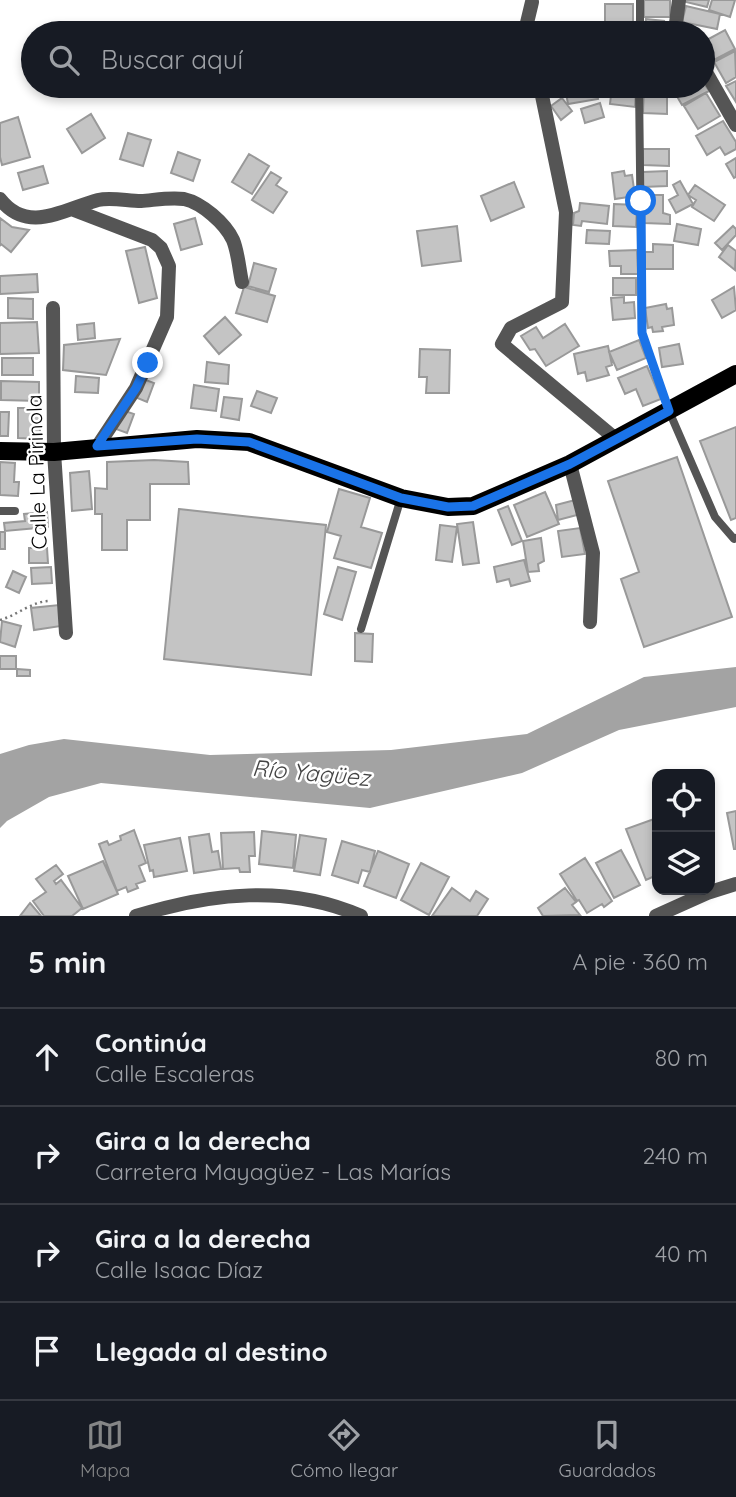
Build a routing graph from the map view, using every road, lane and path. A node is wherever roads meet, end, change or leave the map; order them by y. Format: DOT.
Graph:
graph roads {
  1 [pos="640,0"];
  2 [pos="680,0"];
  3 [pos="532,2"];
  4 [pos="527,21"];
  5 [pos="640,21"];
  6 [pos="676,21"];
  7 [pos="715,87"];
  8 [pos="542,98"];
  9 [pos="639,98"];
  10 [pos="736,125"];
  11 [pos="0,199"];
  12 [pos="74,210"];
  13 [pos="242,282"];
  14 [pos="53,308"];
  15 [pos="642,333"];
  16 [pos="736,374"];
  17 [pos="669,411"];
  18 [pos="617,440"];
  19 [pos="97,446"];
  20 [pos="0,451"];
  21 [pos="54,452"];
  22 [pos="570,464"];
  23 [pos="401,498"];
  24 [pos="0,511"];
  25 [pos="15,511"];
  26 [pos="736,538"];
  27 [pos="64,601"];
  28 [pos="0,620"];
  29 [pos="590,622"];
  30 [pos="361,629"];
  31 [pos="66,633"];
  32 [pos="736,884"];
  33 [pos="136,916"];
  34 [pos="361,916"];
  35 [pos="656,916"];
  1 -- 5 [label="lane"];
  2 -- 6 [label="street"];
  3 -- 4 [label="street"];
  7 -- 10 [label="street"];
  8 -- 18 [label="street"];
  9 -- 15 [label="lane"];
  11 -- 12 [label="street"];
  12 -- 13 [label="street"];
  12 -- 19 [label="street"];
  14 -- 21 [label="street, Calle La Pirinola"];
  15 -- 17 [label="path"];
  16 -- 17 [label="main road"];
  17 -- 18 [label="main road"];
  17 -- 26 [label="lane"];
  18 -- 22 [label="main road"];
  19 -- 21 [label="main road"];
  19 -- 23 [label="main road"];
  20 -- 21 [label="main road"];
  21 -- 27 [label="street, Calle La Pirinola"];
  22 -- 23 [label="main road"];
  22 -- 29 [label="street"];
  23 -- 30 [label="lane"];
  24 -- 25 [label="lane"];
  27 -- 28 [label="path"];
  27 -- 31 [label="street, Calle La Pirinola"];
  32 -- 35 [label="street"];
  33 -- 34 [label="street"];
}
